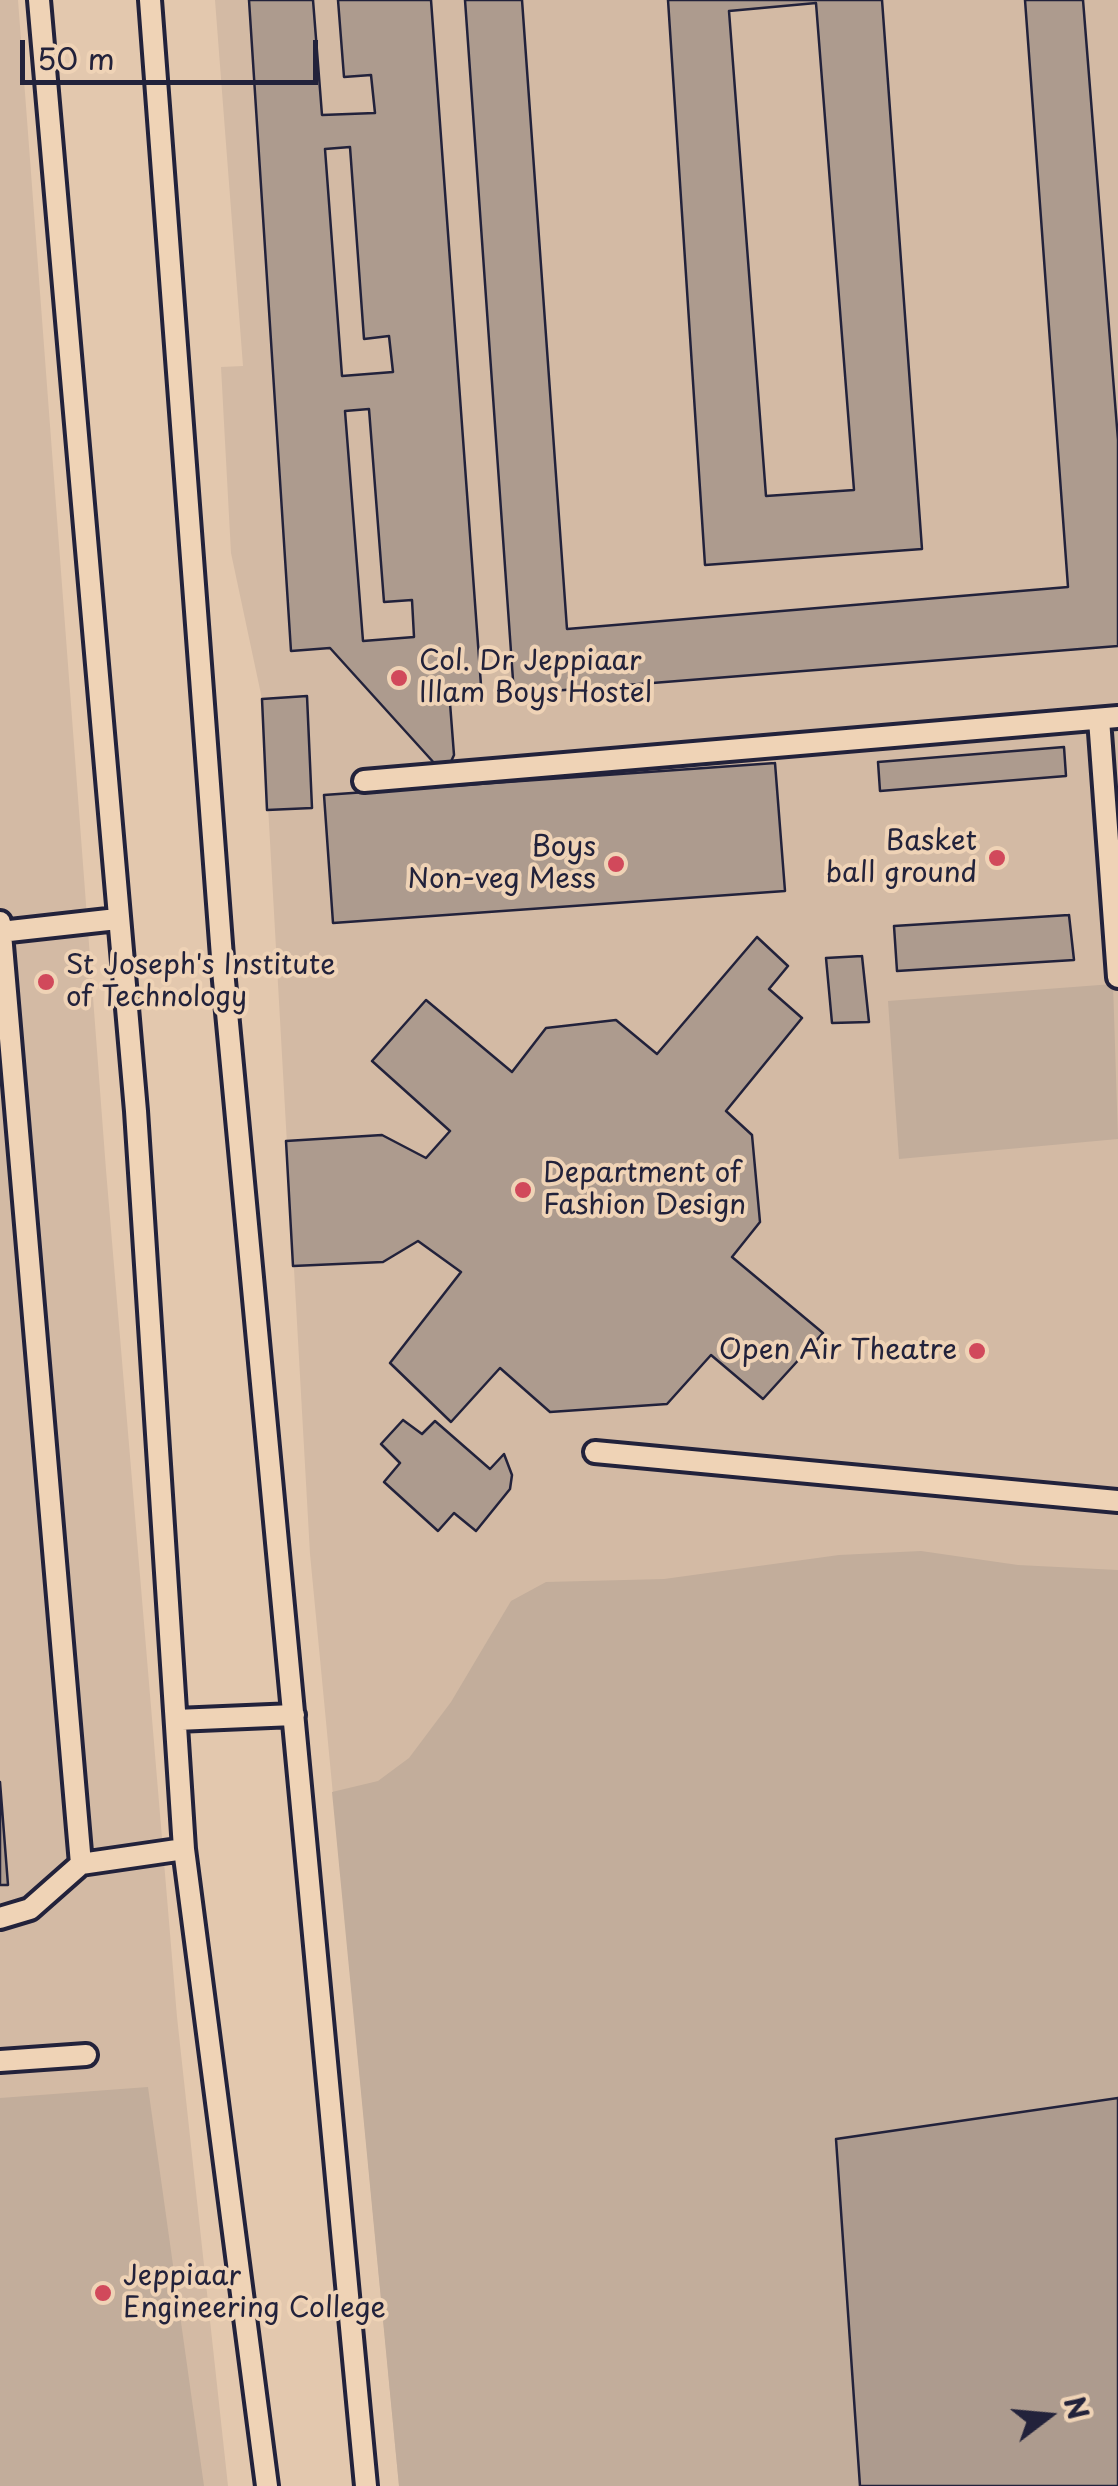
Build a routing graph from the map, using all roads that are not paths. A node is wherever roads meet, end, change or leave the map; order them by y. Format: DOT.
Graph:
graph roads {
  1 [pos="39,0"];
  2 [pos="150,0"];
  3 [pos="1108,718"];
  4 [pos="364,781"];
  5 [pos="117,919"];
  6 [pos="0,922"];
  7 [pos="0,932"];
  8 [pos="1118,977"];
  9 [pos="8,1093"];
  10 [pos="594,1452"];
  11 [pos="1118,1502"];
  12 [pos="294,1715"];
  13 [pos="176,1720"];
  14 [pos="184,1849"];
  15 [pos="82,1864"];
  16 [pos="0,1918"];
  17 [pos="86,2055"];
  18 [pos="0,2061"];
  19 [pos="268,2486"];
  20 [pos="366,2486"];
  1 -- 5 [label="lane"];
  2 -- 12 [label="lane"];
  3 -- 4 [label="lane"];
  3 -- 8 [label="lane"];
  5 -- 7 [label="lane"];
  5 -- 13 [label="lane"];
  6 -- 7 [label="lane"];
  7 -- 9 [label="lane"];
  9 -- 15 [label="lane"];
  10 -- 11 [label="lane"];
  12 -- 13 [label="lane"];
  12 -- 20 [label="lane"];
  13 -- 14 [label="lane"];
  14 -- 15 [label="lane"];
  14 -- 19 [label="lane"];
  15 -- 16 [label="lane"];
  17 -- 18 [label="lane"];
}
